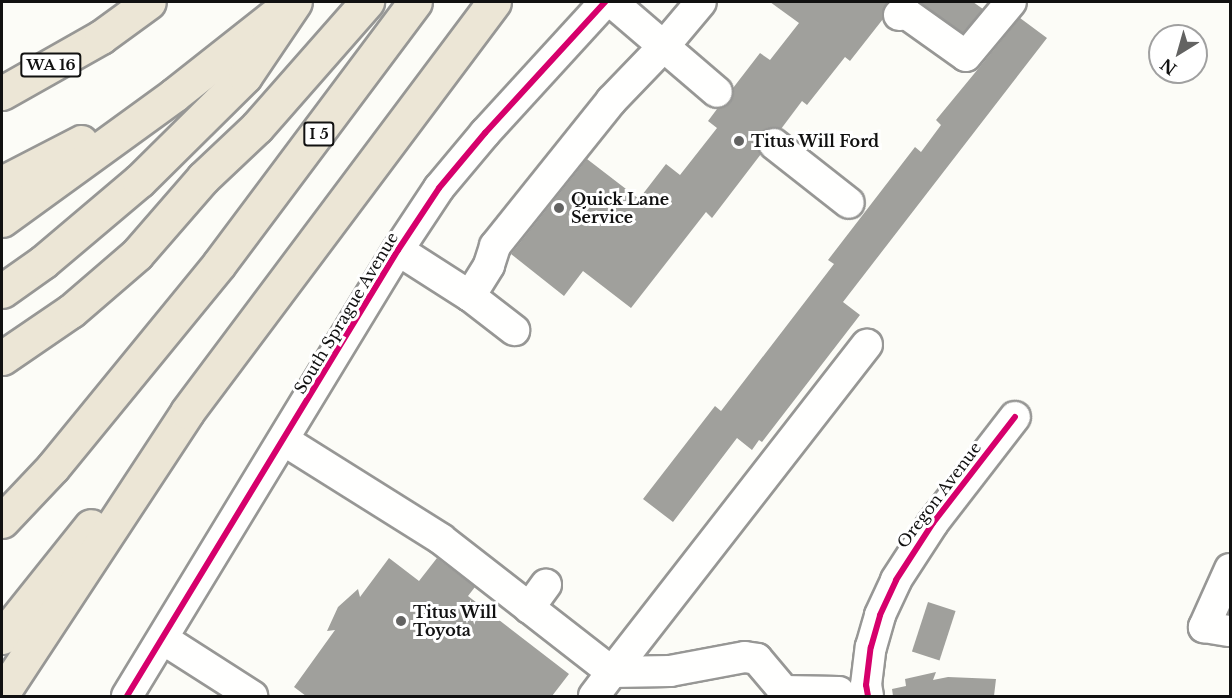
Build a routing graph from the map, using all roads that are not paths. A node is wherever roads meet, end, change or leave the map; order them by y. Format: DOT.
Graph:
graph roads {
  1 [pos="149,2"];
  2 [pos="294,2"];
  3 [pos="367,2"];
  4 [pos="415,2"];
  5 [pos="494,2"];
  6 [pos="500,2"];
  7 [pos="605,2"];
  8 [pos="612,2"];
  9 [pos="701,2"];
  10 [pos="1011,2"];
  11 [pos="899,15"];
  12 [pos="101,37"];
  13 [pos="664,46"];
  14 [pos="442,72"];
  15 [pos="2,76"];
  16 [pos="717,92"];
  17 [pos="2,93"];
  18 [pos="174,95"];
  19 [pos="774,144"];
  20 [pos="2,183"];
  21 [pos="849,203"];
  22 [pos="2,220"];
  23 [pos="398,250"];
  24 [pos="2,291"];
  25 [pos="470,297"];
  26 [pos="514,330"];
  27 [pos="867,345"];
  28 [pos="2,358"];
  29 [pos="187,412"];
  30 [pos="1015,417"];
  31 [pos="285,441"];
  32 [pos="53,467"];
  33 [pos="2,506"];
  34 [pos="2,521"];
  35 [pos="1230,569"];
  36 [pos="1230,631"];
  37 [pos="2,637"];
  38 [pos="163,639"];
  39 [pos="612,672"];
  40 [pos="2,694"];
  41 [pos="854,694"];
  42 [pos="127,696"];
  43 [pos="252,696"];
  44 [pos="594,696"];
  1 -- 12 [label="highway"];
  2 -- 18 [label="highway"];
  2 -- 24 [label="highway"];
  3 -- 28 [label="highway"];
  4 -- 32 [label="highway, I 5"];
  5 -- 14 [label="highway"];
  6 -- 14 [label="highway"];
  7 -- 23 [label="street, South Sprague Avenue"];
  8 -- 13 [label="street"];
  9 -- 13 [label="street"];
  10 -- 11 [label="street"];
  12 -- 15 [label="highway"];
  12 -- 17 [label="highway, WA 16"];
  13 -- 16 [label="street"];
  13 -- 25 [label="street"];
  14 -- 29 [label="highway"];
  18 -- 20 [label="highway"];
  18 -- 22 [label="highway"];
  19 -- 21 [label="street"];
  23 -- 25 [label="street"];
  23 -- 31 [label="street, South Sprague Avenue"];
  25 -- 26 [label="street"];
  27 -- 39 [label="street"];
  29 -- 37 [label="highway"];
  29 -- 40 [label="highway"];
  30 -- 41 [label="street, Oregon Avenue"];
  31 -- 38 [label="street, South Sprague Avenue"];
  31 -- 39 [label="street"];
  32 -- 33 [label="highway, I 5"];
  32 -- 34 [label="highway"];
  35 -- 36 [label="street"];
  38 -- 42 [label="street, South Sprague Avenue"];
  38 -- 43 [label="street"];
  39 -- 41 [label="street"];
  39 -- 44 [label="street"];
}
